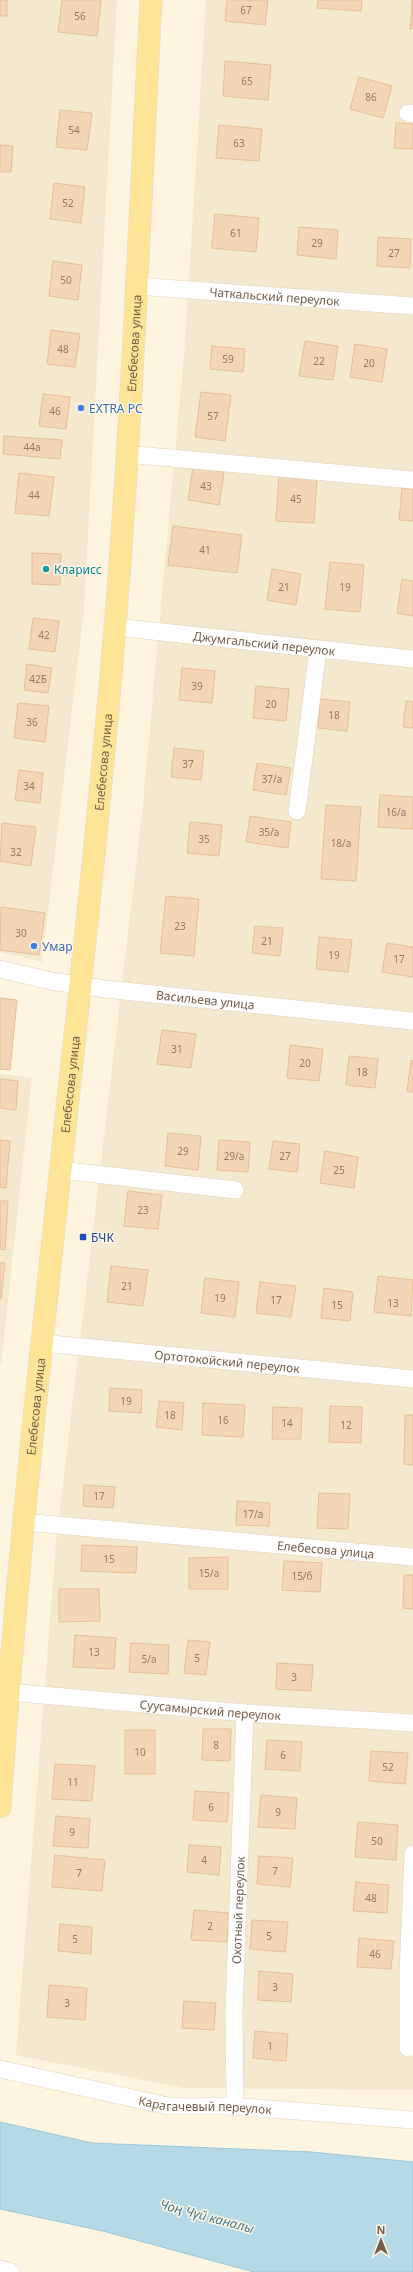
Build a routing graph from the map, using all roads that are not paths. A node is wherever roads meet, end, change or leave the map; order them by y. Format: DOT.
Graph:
graph roads {
  1 [pos="151,0"];
  2 [pos="136,286"];
  3 [pos="413,306"];
  4 [pos="126,454"];
  5 [pos="413,480"];
  6 [pos="115,627"];
  7 [pos="318,650"];
  8 [pos="413,659"];
  9 [pos="297,810"];
  10 [pos="0,969"];
  11 [pos="80,985"];
  12 [pos="413,1021"];
  13 [pos="60,1170"];
  14 [pos="235,1190"];
  15 [pos="41,1342"];
  16 [pos="413,1378"];
  17 [pos="24,1522"];
  18 [pos="413,1557"];
  19 [pos="8,1692"];
  20 [pos="245,1713"];
  21 [pos="413,1723"];
  22 [pos="0,1807"];
  23 [pos="413,1854"];
  24 [pos="408,2048"];
  25 [pos="0,2069"];
  26 [pos="235,2107"];
  27 [pos="413,2120"];
  28 [pos="0,2269"];
  29 [pos="11,2272"];
  1 -- 2 [label="main road, Елебесова улица"];
  2 -- 3 [label="street, Чаткальский переулок"];
  2 -- 4 [label="main road, Елебесова улица"];
  4 -- 5 [label="street"];
  4 -- 6 [label="main road, Елебесова улица"];
  6 -- 7 [label="street, Джумгальский переулок"];
  6 -- 11 [label="main road, Елебесова улица"];
  7 -- 8 [label="street, Джумгальский переулок"];
  7 -- 9 [label="street"];
  10 -- 11 [label="street, Васильева улица"];
  11 -- 12 [label="street, Васильева улица"];
  11 -- 13 [label="main road, Елебесова улица"];
  13 -- 14 [label="street"];
  13 -- 15 [label="main road, Елебесова улица"];
  15 -- 16 [label="street, Ортотокойский переулок"];
  15 -- 17 [label="main road, Елебесова улица"];
  17 -- 18 [label="street, Елебесова улица"];
  17 -- 19 [label="main road, Елебесова улица"];
  19 -- 20 [label="street, Суусамырский переулок"];
  19 -- 22 [label="main road, Елебесова улица"];
  20 -- 21 [label="street, Суусамырский переулок"];
  20 -- 26 [label="street, Охотный переулок"];
  23 -- 24 [label="street"];
  25 -- 26 [label="street, Карагачевый переулок"];
  26 -- 27 [label="street, Карагачевый переулок"];
  28 -- 29 [label="street"];
}
